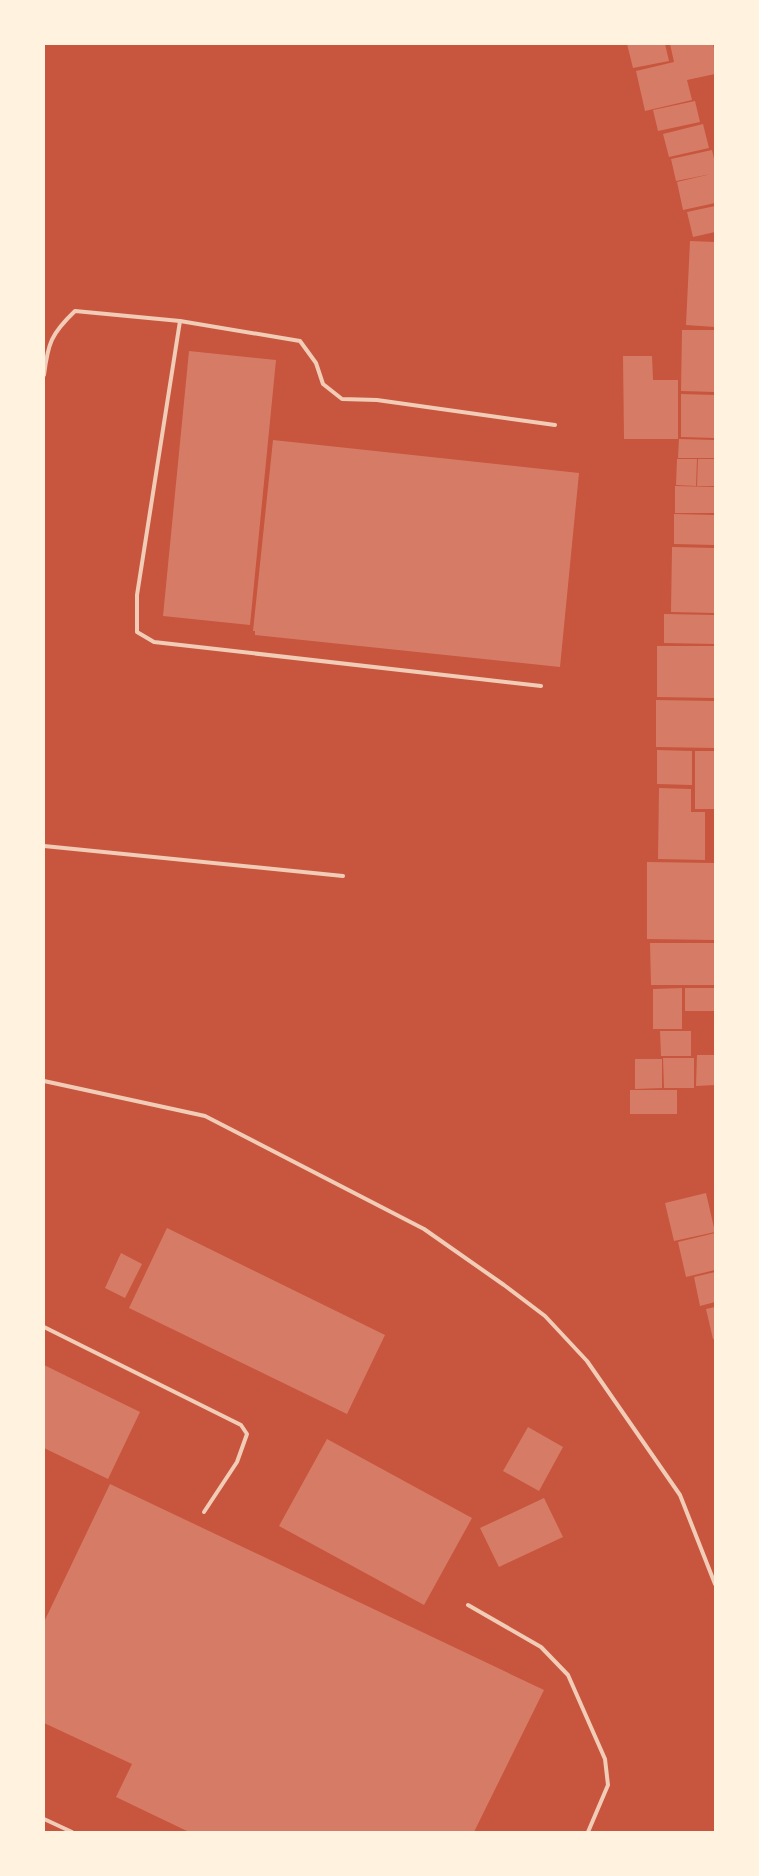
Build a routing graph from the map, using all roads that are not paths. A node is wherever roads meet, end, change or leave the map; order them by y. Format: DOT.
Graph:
graph roads {
  1 [pos="180,321"];
  2 [pos="44,375"];
  3 [pos="555,425"];
  4 [pos="541,686"];
  5 [pos="44,846"];
  6 [pos="342,876"];
  7 [pos="44,1081"];
  8 [pos="44,1327"];
  9 [pos="204,1512"];
  10 [pos="715,1584"];
  11 [pos="468,1604"];
  12 [pos="44,1819"];
  13 [pos="72,1832"];
  14 [pos="588,1832"];
  1 -- 2 [label="lane"];
  1 -- 3 [label="lane"];
  1 -- 4 [label="lane"];
  5 -- 6 [label="lane"];
  7 -- 10 [label="lane"];
  8 -- 9 [label="lane"];
  11 -- 14 [label="lane"];
  12 -- 13 [label="lane"];
}
